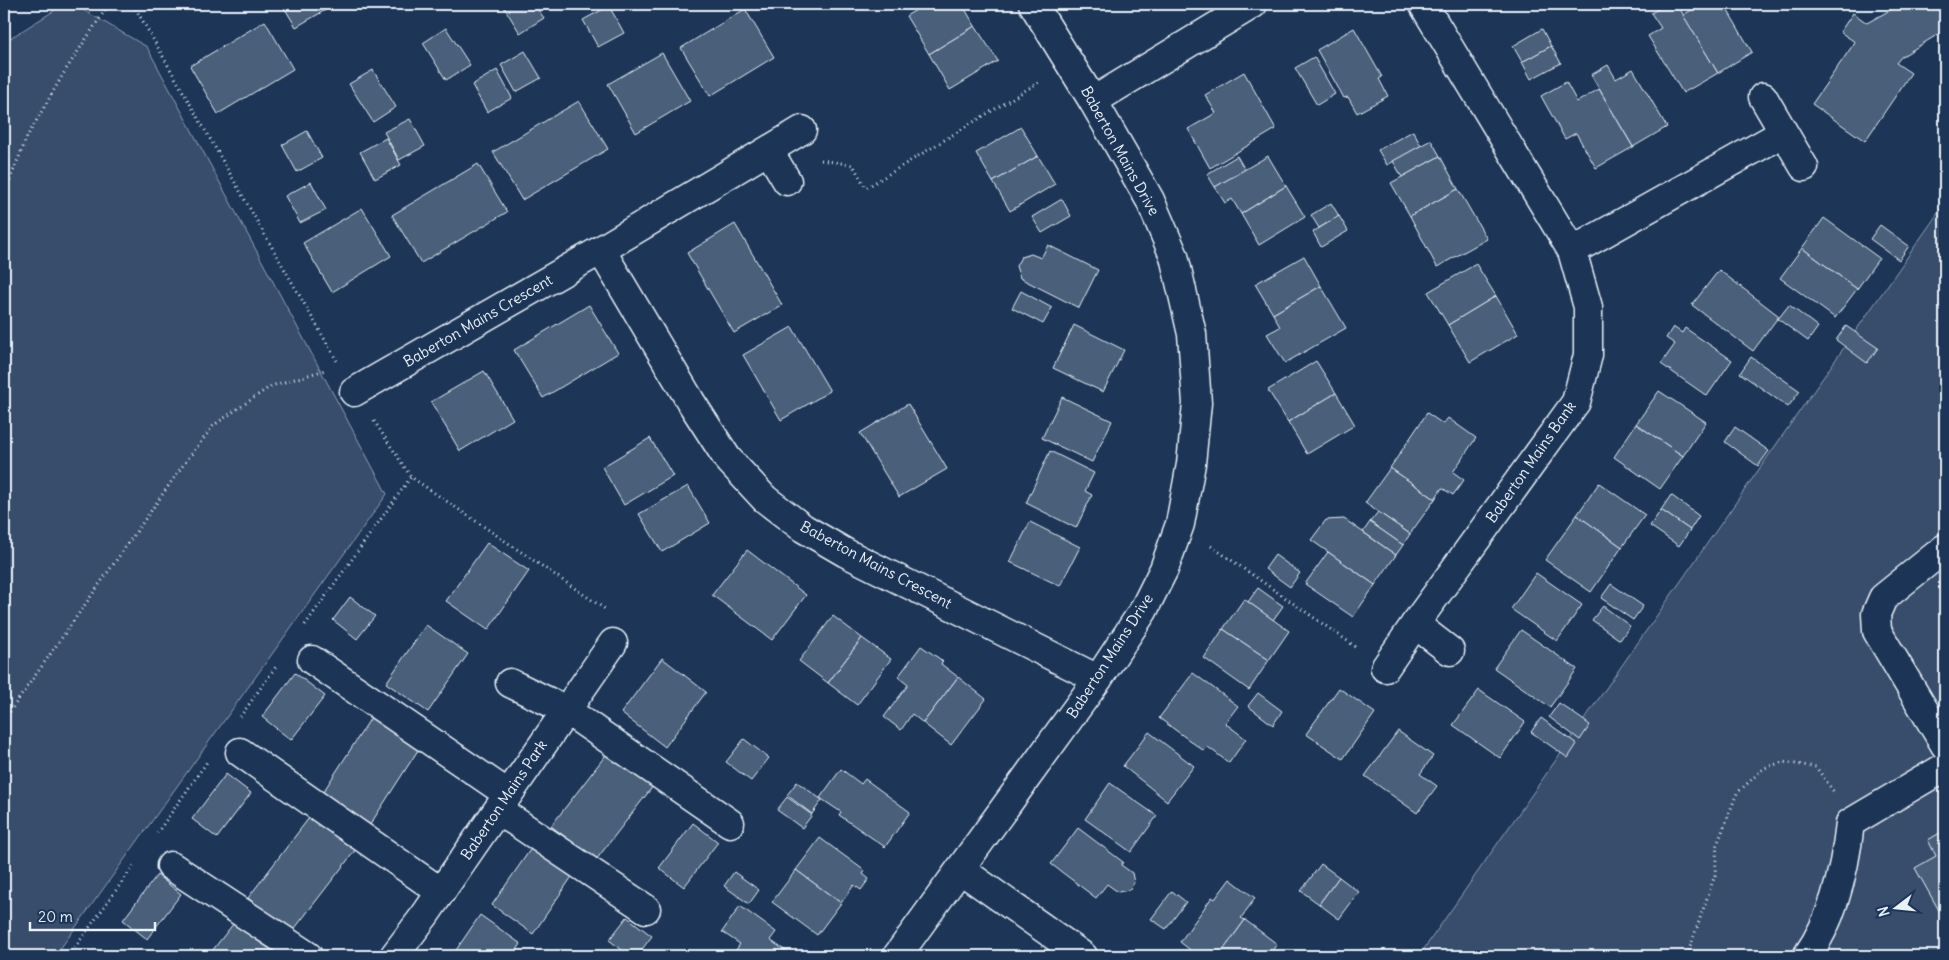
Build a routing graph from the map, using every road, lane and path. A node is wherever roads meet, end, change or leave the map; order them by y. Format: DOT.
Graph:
graph roads {
  1 [pos="109,4"];
  2 [pos="132,4"];
  3 [pos="1033,4"];
  4 [pos="1253,4"];
  5 [pos="1423,4"];
  6 [pos="1069,64"];
  7 [pos="1763,97"];
  8 [pos="1093,101"];
  9 [pos="802,130"];
  10 [pos="1783,132"];
  11 [pos="769,151"];
  12 [pos="1804,168"];
  13 [pos="787,181"];
  14 [pos="4,194"];
  15 [pos="601,250"];
  16 [pos="1572,251"];
  17 [pos="340,366"];
  18 [pos="354,392"];
  19 [pos="1180,524"];
  20 [pos="1945,548"];
  21 [pos="1415,624"];
  22 [pos="613,642"];
  23 [pos="1450,652"];
  24 [pos="312,660"];
  25 [pos="1385,668"];
  26 [pos="1098,679"];
  27 [pos="510,682"];
  28 [pos="566,710"];
  29 [pos="4,720"];
  30 [pos="1945,746"];
  31 [pos="240,752"];
  32 [pos="1945,767"];
  33 [pos="503,802"];
  34 [pos="730,823"];
  35 [pos="1850,823"];
  36 [pos="171,866"];
  37 [pos="961,870"];
  38 [pos="441,892"];
  39 [pos="646,909"];
  40 [pos="396,955"];
  41 [pos="308,956"];
  42 [pos="897,956"];
  43 [pos="1083,956"];
  44 [pos="1687,956"];
  45 [pos="1807,956"];
  1 -- 14 [label="path"];
  2 -- 17 [label="path"];
  3 -- 6 [label="street, Baberton Mains Drive"];
  4 -- 8 [label="street"];
  5 -- 16 [label="street, Baberton Mains Bank"];
  6 -- 8 [label="street, Baberton Mains Drive"];
  6 -- 11 [label="path"];
  7 -- 10 [label="street"];
  8 -- 19 [label="street, Baberton Mains Drive"];
  9 -- 11 [label="street, Baberton Mains Crescent"];
  10 -- 12 [label="street"];
  10 -- 16 [label="street"];
  11 -- 13 [label="street"];
  11 -- 15 [label="street, Baberton Mains Crescent"];
  15 -- 18 [label="street, Baberton Mains Crescent"];
  15 -- 26 [label="street, Baberton Mains Crescent"];
  16 -- 21 [label="street, Baberton Mains Bank"];
  17 -- 18 [label="path"];
  17 -- 29 [label="path"];
  18 -- 22 [label="path"];
  19 -- 25 [label="path"];
  19 -- 26 [label="street, Baberton Mains Drive"];
  20 -- 30 [label="street"];
  21 -- 23 [label="street"];
  21 -- 25 [label="street, Baberton Mains Bank"];
  22 -- 28 [label="street, Baberton Mains Park"];
  24 -- 33 [label="street"];
  26 -- 37 [label="street, Baberton Mains Drive"];
  27 -- 28 [label="street"];
  28 -- 33 [label="street, Baberton Mains Park"];
  28 -- 34 [label="street"];
  31 -- 38 [label="street"];
  32 -- 35 [label="street"];
  33 -- 38 [label="street, Baberton Mains Park"];
  33 -- 39 [label="street"];
  35 -- 44 [label="path"];
  35 -- 45 [label="street"];
  36 -- 41 [label="street"];
  37 -- 42 [label="street, Baberton Mains Drive"];
  37 -- 43 [label="street"];
  38 -- 40 [label="street, Baberton Mains Park"];
}
